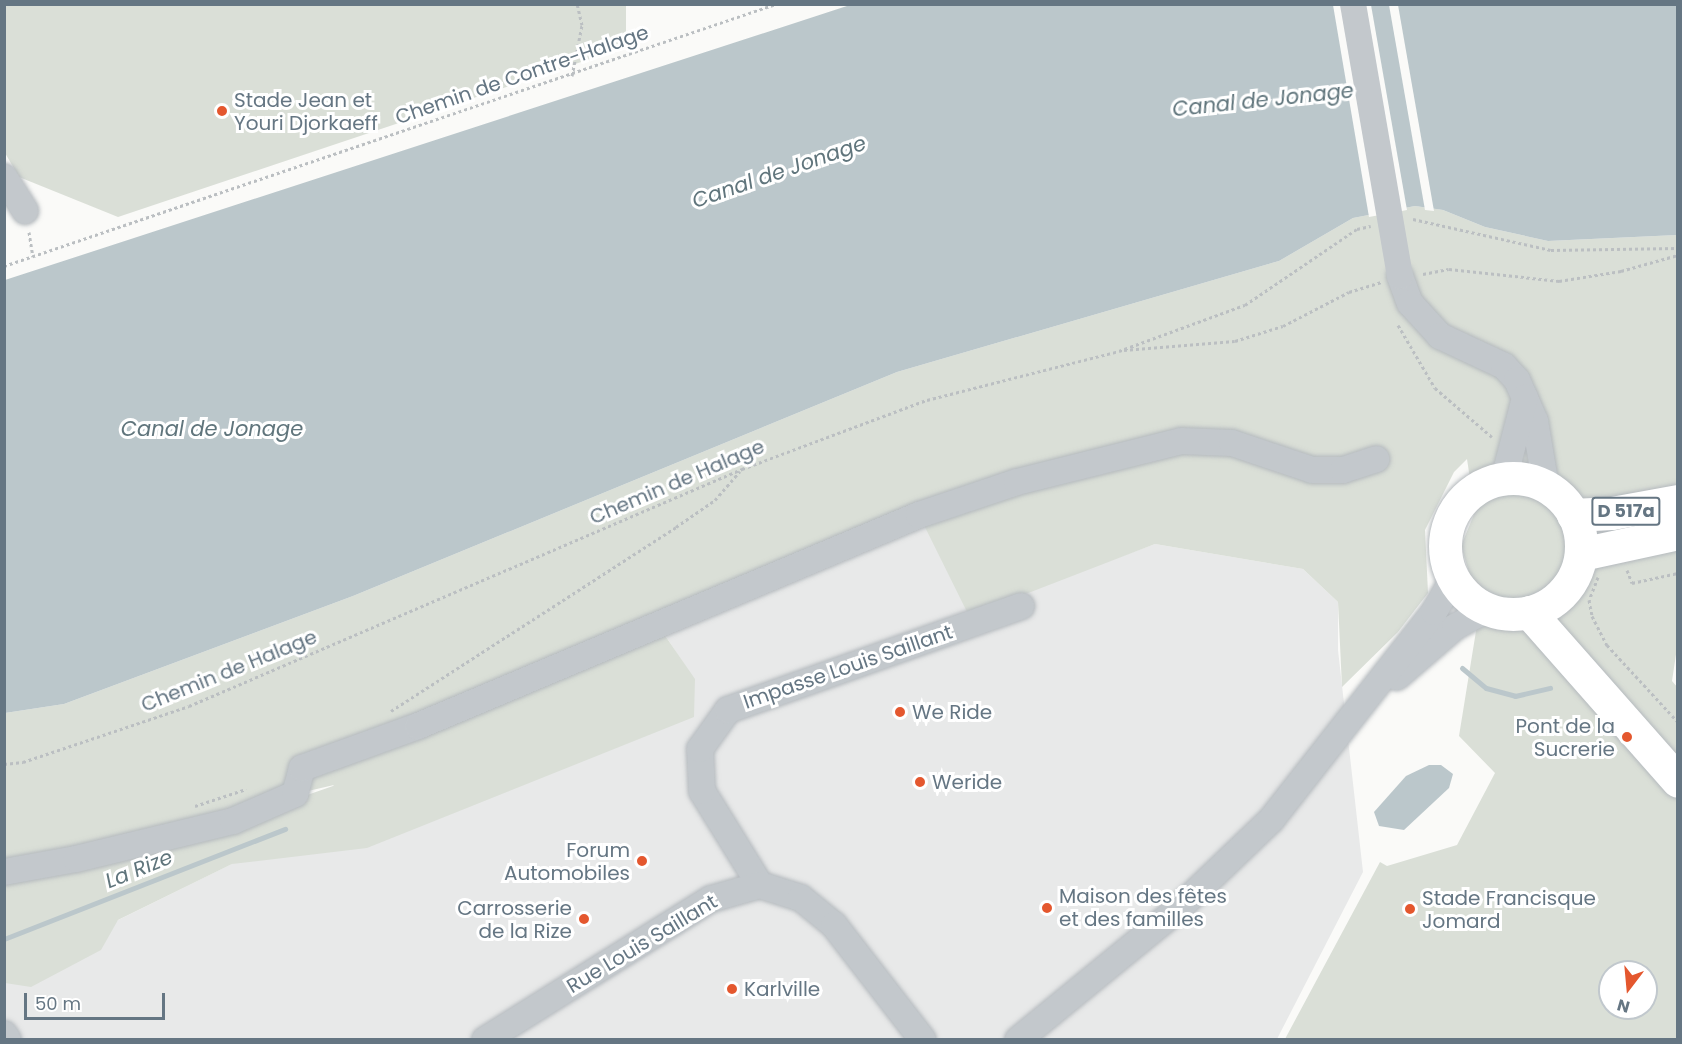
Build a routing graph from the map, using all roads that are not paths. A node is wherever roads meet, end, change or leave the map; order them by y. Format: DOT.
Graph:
graph roads {
  1 [pos="1353,4"];
  2 [pos="4,177"];
  3 [pos="25,211"];
  4 [pos="1525,395"];
  5 [pos="1376,459"];
  6 [pos="1504,479"];
  7 [pos="1546,487"];
  8 [pos="1677,501"];
  9 [pos="1573,515"];
  10 [pos="1677,533"];
  11 [pos="1591,563"];
  12 [pos="1453,579"];
  13 [pos="1021,606"];
  14 [pos="1487,609"];
  15 [pos="1529,612"];
  16 [pos="1356,713"];
  17 [pos="1677,781"];
  18 [pos="4,872"];
  19 [pos="759,885"];
  20 [pos="4,1034"];
  21 [pos="8,1040"];
  22 [pos="485,1040"];
  23 [pos="923,1040"];
  24 [pos="1018,1040"];
  1 -- 4 [label="street, bridge"];
  2 -- 3 [label="street"];
  4 -- 6 [label="street"];
  4 -- 7 [label="street"];
  5 -- 18 [label="street"];
  6 -- 7 [label="main road"];
  6 -- 12 [label="main road"];
  7 -- 9 [label="main road"];
  8 -- 9 [label="main road, D 517a"];
  9 -- 11 [label="main road"];
  10 -- 11 [label="main road, D 517a"];
  11 -- 15 [label="main road"];
  12 -- 14 [label="main road"];
  12 -- 16 [label="street"];
  13 -- 19 [label="street, Impasse Louis Saillant"];
  14 -- 15 [label="main road"];
  14 -- 16 [label="street"];
  15 -- 17 [label="main road"];
  16 -- 24 [label="street"];
  19 -- 22 [label="street, Rue Louis Saillant"];
  19 -- 23 [label="street"];
  20 -- 21 [label="street"];
}
